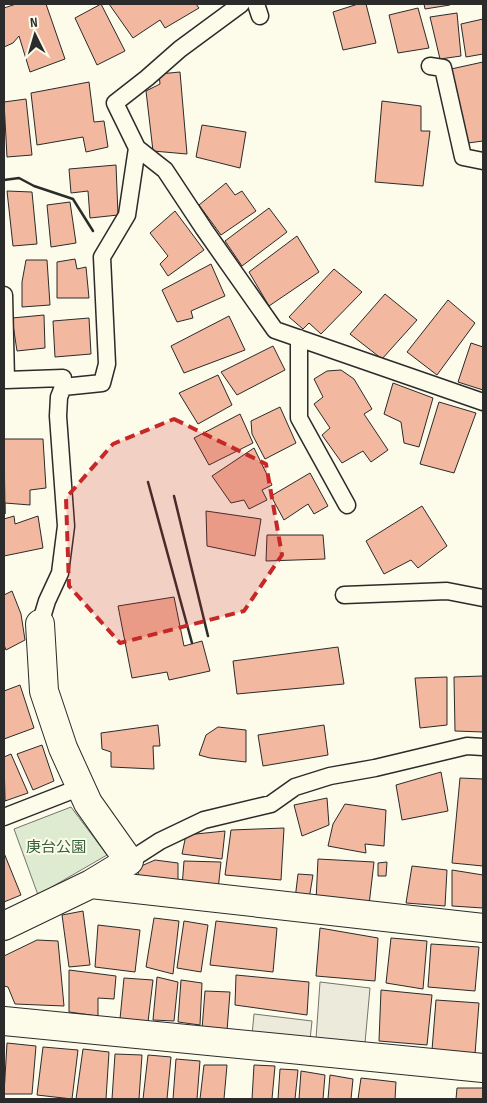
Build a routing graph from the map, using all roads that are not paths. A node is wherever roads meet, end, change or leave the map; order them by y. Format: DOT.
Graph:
graph roads {
  1 [pos="241,4"];
  2 [pos="430,66"];
  3 [pos="137,148"];
  4 [pos="483,161"];
  5 [pos="4,295"];
  6 [pos="298,338"];
  7 [pos="64,387"];
  8 [pos="483,402"];
  9 [pos="347,505"];
  10 [pos="344,595"];
  11 [pos="483,598"];
  12 [pos="40,624"];
  13 [pos="483,747"];
  14 [pos="81,787"];
  15 [pos="4,817"];
  16 [pos="129,861"];
  17 [pos="91,884"];
  18 [pos="4,926"];
  19 [pos="483,928"];
  20 [pos="4,1021"];
  21 [pos="483,1068"];
  1 -- 3 [label="lane"];
  2 -- 4 [label="lane"];
  3 -- 6 [label="lane"];
  3 -- 7 [label="lane"];
  5 -- 7 [label="lane"];
  6 -- 8 [label="lane"];
  6 -- 9 [label="lane"];
  7 -- 12 [label="lane"];
  10 -- 11 [label="lane"];
  12 -- 14 [label="street"];
  13 -- 16 [label="lane"];
  14 -- 15 [label="lane"];
  14 -- 16 [label="street"];
  16 -- 17 [label="street"];
  17 -- 18 [label="street"];
  17 -- 19 [label="street"];
  20 -- 21 [label="street"];
}
